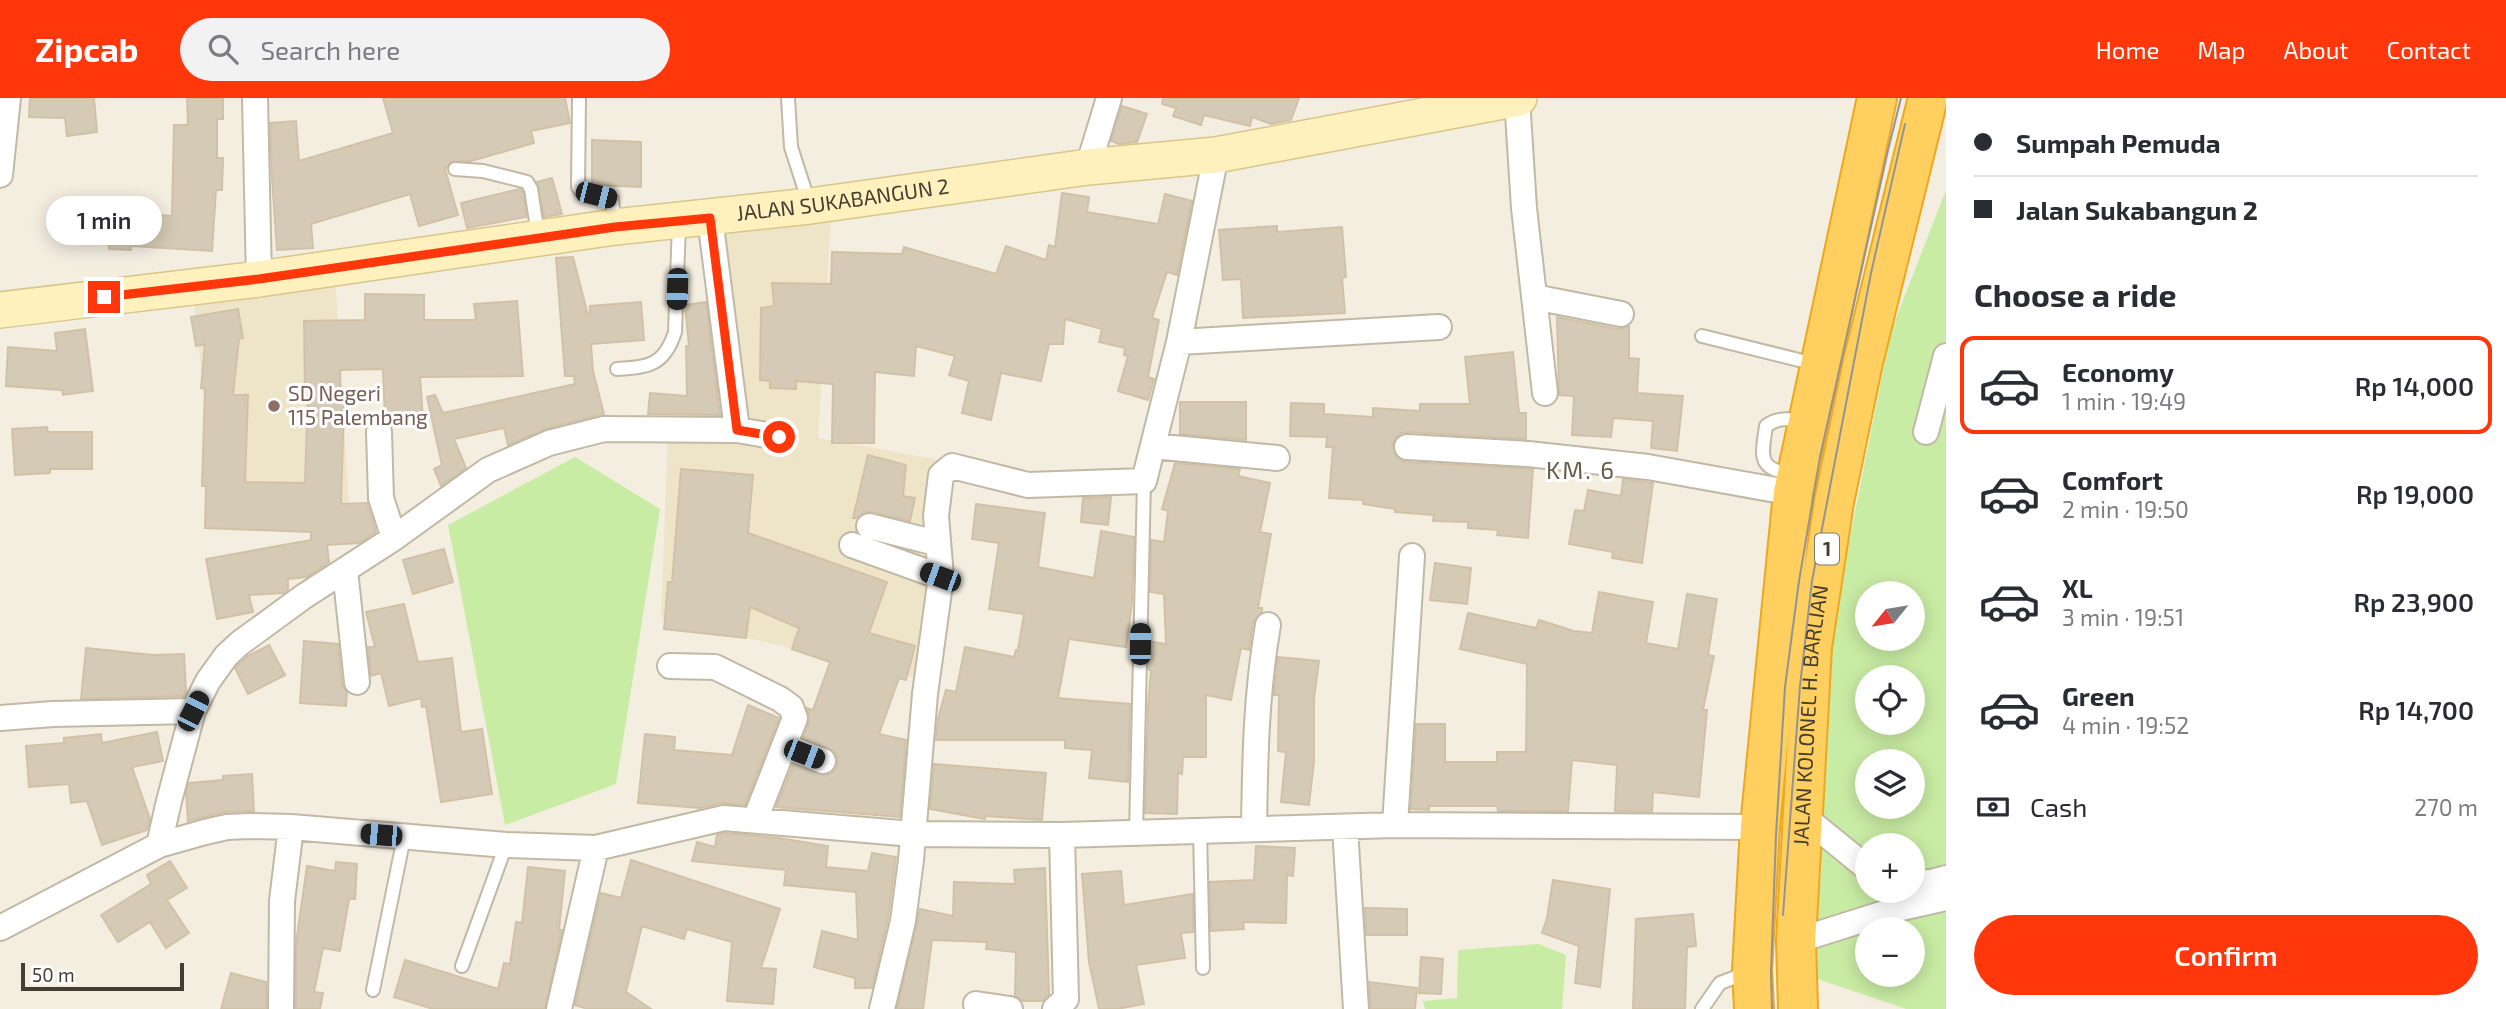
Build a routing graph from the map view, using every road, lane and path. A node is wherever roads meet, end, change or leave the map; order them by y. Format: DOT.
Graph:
graph roads {
  1 [pos="8,98"];
  2 [pos="255,98"];
  3 [pos="579,98"];
  4 [pos="788,98"];
  5 [pos="1110,98"];
  6 [pos="1877,98"];
  7 [pos="1928,98"];
  8 [pos="1505,99"];
  9 [pos="1216,155"];
  10 [pos="1088,166"];
  11 [pos="455,169"];
  12 [pos="0,175"];
  13 [pos="810,206"];
  14 [pos="695,219"];
  15 [pos="615,227"];
  16 [pos="539,237"];
  17 [pos="259,279"];
  18 [pos="1534,297"];
  19 [pos="0,310"];
  20 [pos="1621,314"];
  21 [pos="1439,327"];
  22 [pos="1702,336"];
  23 [pos="1180,342"];
  24 [pos="1946,356"];
  25 [pos="1819,365"];
  26 [pos="617,369"];
  27 [pos="1545,393"];
  28 [pos="737,430"];
  29 [pos="379,432"];
  30 [pos="1926,432"];
  31 [pos="779,437"];
  32 [pos="1153,446"];
  33 [pos="1407,447"];
  34 [pos="1278,458"];
  35 [pos="1144,481"];
  36 [pos="1794,483"];
  37 [pos="869,526"];
  38 [pos="394,538"];
  39 [pos="1788,538"];
  40 [pos="936,543"];
  41 [pos="1827,544"];
  42 [pos="852,545"];
  43 [pos="1412,556"];
  44 [pos="345,570"];
  45 [pos="940,577"];
  46 [pos="1268,625"];
  47 [pos="670,666"];
  48 [pos="356,682"];
  49 [pos="193,711"];
  50 [pos="0,718"];
  51 [pos="785,746"];
  52 [pos="823,761"];
  53 [pos="1802,815"];
  54 [pos="755,820"];
  55 [pos="1395,825"];
  56 [pos="291,827"];
  57 [pos="1345,827"];
  58 [pos="1760,827"];
  59 [pos="1254,829"];
  60 [pos="1199,830"];
  61 [pos="913,834"];
  62 [pos="1136,834"];
  63 [pos="1062,835"];
  64 [pos="404,837"];
  65 [pos="159,845"];
  66 [pos="506,845"];
  67 [pos="596,848"];
  68 [pos="1855,858"];
  69 [pos="1946,878"];
  70 [pos="1925,882"];
  71 [pos="1946,898"];
  72 [pos="1925,899"];
  73 [pos="1889,903"];
  74 [pos="0,928"];
  75 [pos="1796,941"];
  76 [pos="462,966"];
  77 [pos="1203,968"];
  78 [pos="1752,970"];
  79 [pos="373,990"];
  80 [pos="976,1004"];
  81 [pos="281,1009"];
  82 [pos="559,1009"];
  83 [pos="882,1009"];
  84 [pos="1010,1009"];
  85 [pos="1055,1009"];
  86 [pos="1356,1009"];
  87 [pos="1702,1009"];
  88 [pos="1754,1009"];
  89 [pos="1798,1009"];
  1 -- 12 [label="street"];
  2 -- 17 [label="street"];
  3 -- 15 [label="lane"];
  4 -- 13 [label="lane"];
  5 -- 10 [label="street"];
  6 -- 25 [label="highway, JALAN KOLONEL H. BARLIAN / 1"];
  7 -- 41 [label="highway, JALAN KOLONEL H. BARLIAN / 1"];
  8 -- 9 [label="street, JALAN SUKABANGUN 2"];
  8 -- 18 [label="street"];
  9 -- 10 [label="street, JALAN SUKABANGUN 2"];
  9 -- 23 [label="street"];
  10 -- 13 [label="street, JALAN SUKABANGUN 2"];
  11 -- 16 [label="lane"];
  13 -- 14 [label="street, JALAN SUKABANGUN 2"];
  14 -- 15 [label="street, JALAN SUKABANGUN 2"];
  14 -- 26 [label="lane"];
  14 -- 28 [label="street"];
  15 -- 16 [label="street, JALAN SUKABANGUN 2"];
  16 -- 17 [label="street, JALAN SUKABANGUN 2"];
  17 -- 19 [label="street, JALAN SUKABANGUN 2"];
  18 -- 20 [label="street"];
  18 -- 27 [label="street"];
  21 -- 23 [label="street"];
  22 -- 25 [label="lane"];
  23 -- 32 [label="street"];
  24 -- 30 [label="street"];
  25 -- 36 [label="highway, JALAN KOLONEL H. BARLIAN / 1"];
  28 -- 31 [label="street"];
  28 -- 38 [label="street"];
  29 -- 38 [label="street"];
  32 -- 34 [label="street"];
  32 -- 35 [label="street"];
  33 -- 36 [label="street"];
  35 -- 40 [label="street"];
  35 -- 62 [label="lane"];
  36 -- 39 [label="highway, JALAN KOLONEL H. BARLIAN / 1"];
  37 -- 40 [label="street"];
  38 -- 44 [label="street"];
  39 -- 41 [label="highway"];
  39 -- 58 [label="highway, JALAN KOLONEL H. BARLIAN / 1"];
  40 -- 45 [label="street"];
  41 -- 53 [label="highway, JALAN KOLONEL H. BARLIAN / 1"];
  42 -- 45 [label="street"];
  43 -- 55 [label="street"];
  44 -- 48 [label="street"];
  44 -- 49 [label="street"];
  45 -- 61 [label="street"];
  46 -- 59 [label="street"];
  47 -- 51 [label="street"];
  49 -- 50 [label="street"];
  49 -- 65 [label="street"];
  51 -- 52 [label="street"];
  51 -- 54 [label="street"];
  53 -- 68 [label="street"];
  53 -- 75 [label="highway, JALAN KOLONEL H. BARLIAN / 1"];
  54 -- 61 [label="street"];
  54 -- 67 [label="street"];
  55 -- 57 [label="street"];
  55 -- 58 [label="street"];
  56 -- 64 [label="street"];
  56 -- 65 [label="street"];
  56 -- 81 [label="street"];
  57 -- 59 [label="street"];
  57 -- 86 [label="street"];
  58 -- 78 [label="highway, JALAN KOLONEL H. BARLIAN / 1"];
  59 -- 60 [label="street"];
  60 -- 62 [label="street"];
  60 -- 77 [label="lane"];
  61 -- 63 [label="street"];
  61 -- 83 [label="street"];
  62 -- 63 [label="street"];
  63 -- 85 [label="street"];
  64 -- 66 [label="street"];
  64 -- 79 [label="lane"];
  65 -- 74 [label="street"];
  66 -- 67 [label="street"];
  66 -- 76 [label="lane"];
  67 -- 82 [label="street"];
  69 -- 70 [label="street"];
  71 -- 72 [label="street"];
  73 -- 75 [label="street"];
  75 -- 89 [label="highway, JALAN KOLONEL H. BARLIAN / 1"];
  78 -- 87 [label="lane"];
  78 -- 88 [label="highway, JALAN KOLONEL H. BARLIAN / 1"];
  80 -- 84 [label="street"];
}
